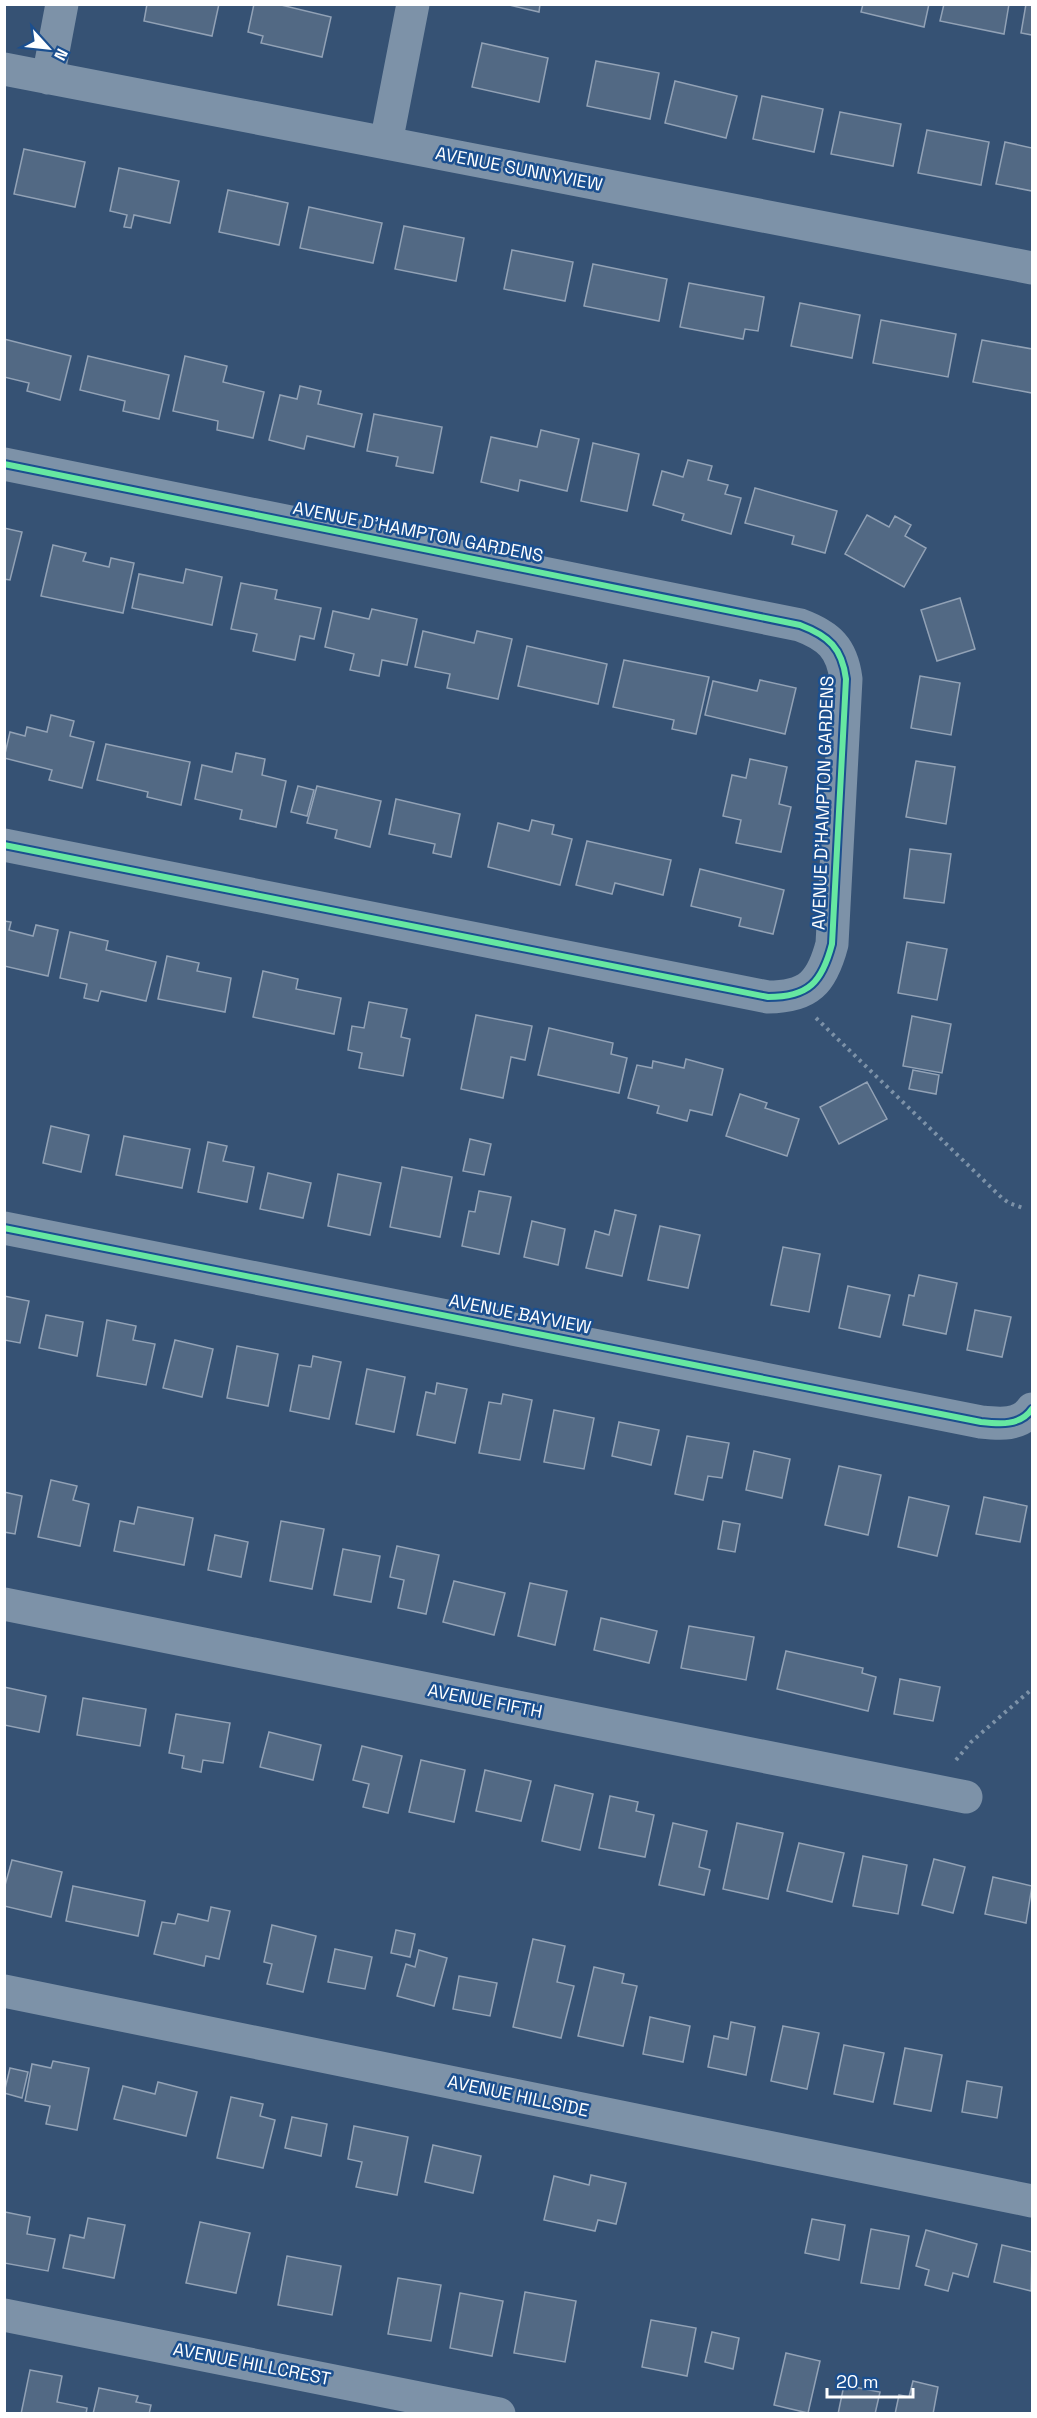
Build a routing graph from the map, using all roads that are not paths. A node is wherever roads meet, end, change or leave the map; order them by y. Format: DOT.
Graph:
graph roads {
  1 [pos="62,4"];
  2 [pos="413,4"];
  3 [pos="4,69"];
  4 [pos="48,78"];
  5 [pos="386,143"];
  6 [pos="1032,268"];
  7 [pos="4,464"];
  8 [pos="4,845"];
  9 [pos="4,1227"];
  10 [pos="1030,1412"];
  11 [pos="4,1604"];
  12 [pos="966,1797"];
  13 [pos="4,1991"];
  14 [pos="1032,2201"];
  15 [pos="4,2315"];
  16 [pos="500,2414"];
  1 -- 4 [label="street"];
  2 -- 5 [label="street"];
  3 -- 4 [label="street, AVENUE SUNNYVIEW"];
  4 -- 5 [label="street, AVENUE SUNNYVIEW"];
  5 -- 6 [label="street, AVENUE SUNNYVIEW"];
  7 -- 8 [label="street, AVENUE D'HAMPTON GARDENS"];
  9 -- 10 [label="street, AVENUE BAYVIEW"];
  11 -- 12 [label="street, AVENUE FIFTH"];
  13 -- 14 [label="street, AVENUE HILLSIDE"];
  15 -- 16 [label="street, AVENUE HILLCREST"];
}
